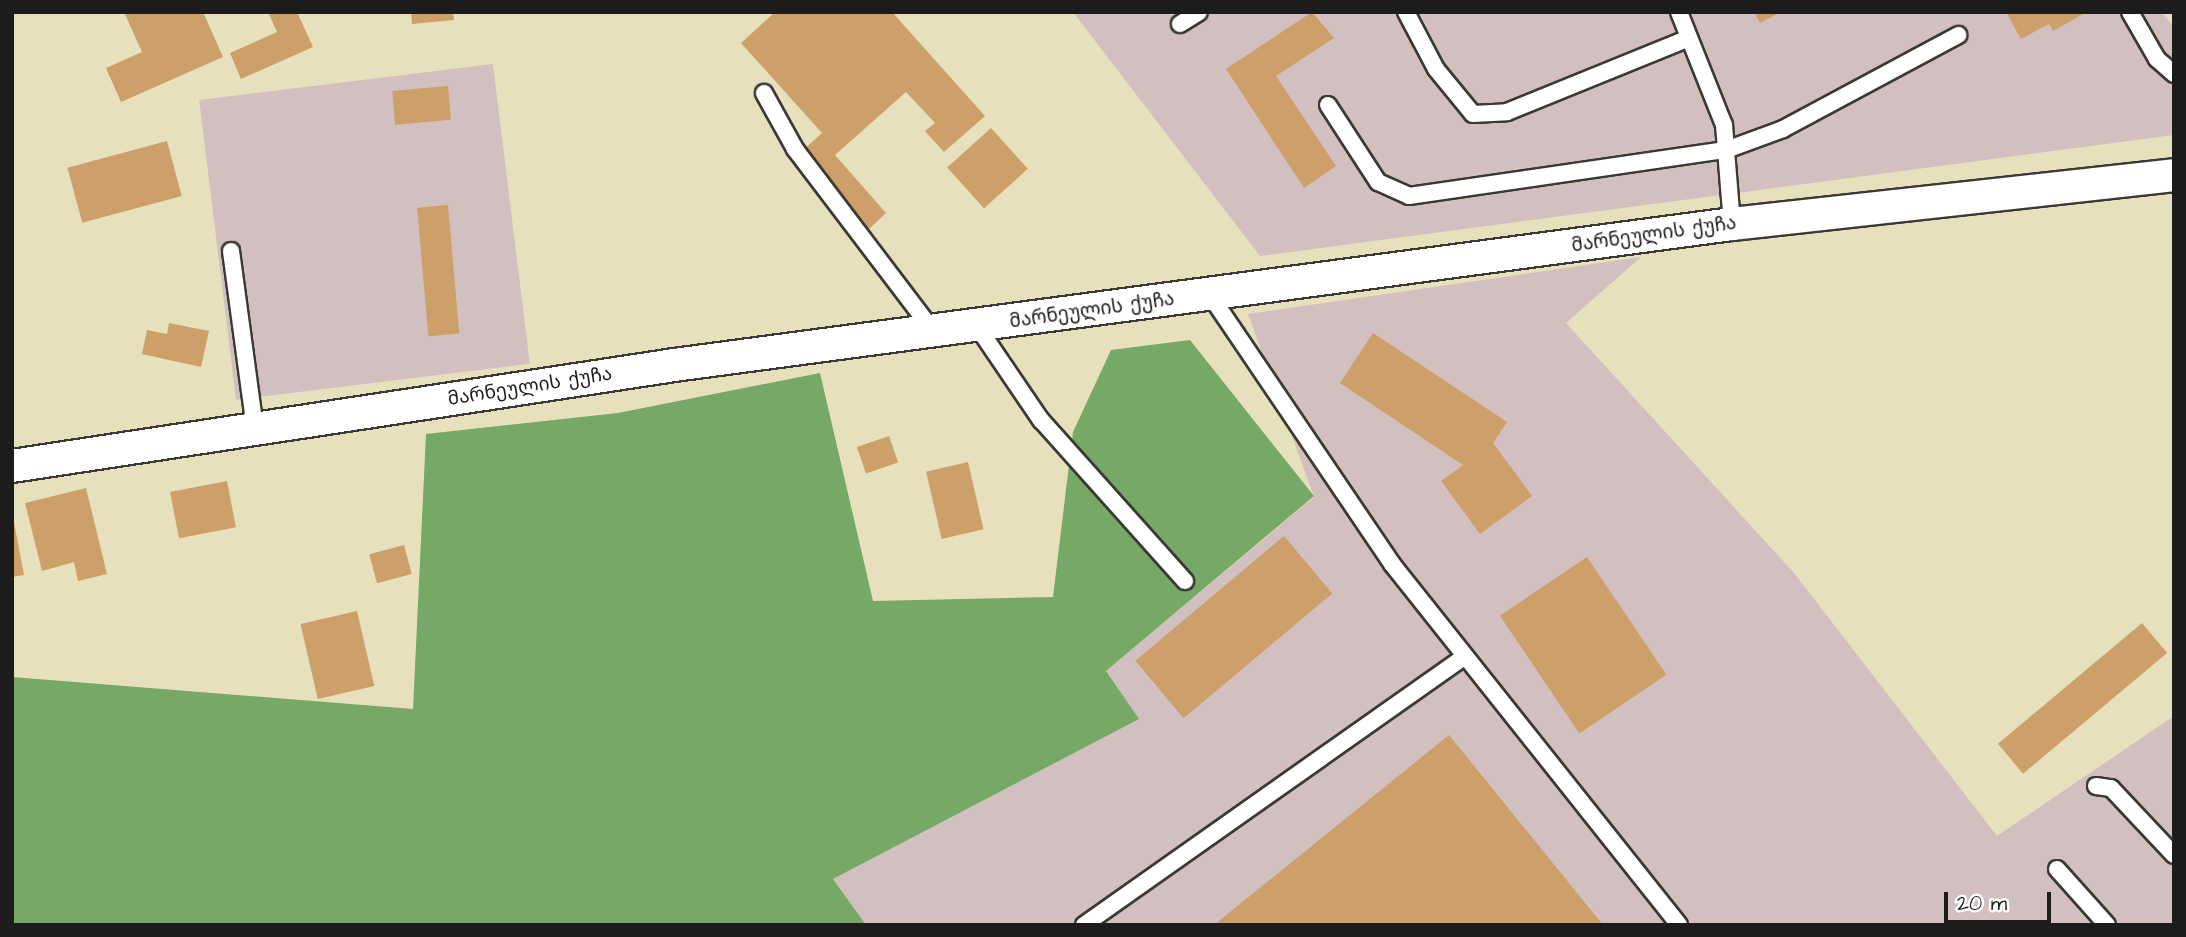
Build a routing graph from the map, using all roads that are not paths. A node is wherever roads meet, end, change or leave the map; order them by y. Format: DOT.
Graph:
graph roads {
  1 [pos="1199,12"];
  2 [pos="1406,12"];
  3 [pos="1679,12"];
  4 [pos="2130,12"];
  5 [pos="1180,24"];
  6 [pos="1958,35"];
  7 [pos="1689,38"];
  8 [pos="2174,74"];
  9 [pos="764,93"];
  10 [pos="1328,104"];
  11 [pos="1726,150"];
  12 [pos="2174,175"];
  13 [pos="1732,224"];
  14 [pos="231,251"];
  15 [pos="1210,295"];
  16 [pos="977,326"];
  17 [pos="933,331"];
  18 [pos="255,429"];
  19 [pos="12,466"];
  20 [pos="1185,581"];
  21 [pos="1464,657"];
  22 [pos="2096,786"];
  23 [pos="2174,855"];
  24 [pos="2057,869"];
  25 [pos="1084,925"];
  26 [pos="1679,925"];
  27 [pos="2107,925"];
  1 -- 5 [label="lane"];
  2 -- 7 [label="lane"];
  3 -- 7 [label="lane"];
  4 -- 8 [label="lane"];
  6 -- 11 [label="lane"];
  7 -- 11 [label="lane"];
  9 -- 17 [label="lane"];
  10 -- 11 [label="lane"];
  11 -- 13 [label="lane"];
  12 -- 13 [label="street, მარნეულის ქუჩა"];
  13 -- 15 [label="street, მარნეულის ქუჩა"];
  14 -- 18 [label="lane"];
  15 -- 16 [label="street, მარნეულის ქუჩა"];
  15 -- 21 [label="lane"];
  16 -- 17 [label="street, მარნეულის ქუჩა"];
  16 -- 20 [label="lane"];
  17 -- 18 [label="street, მარნეულის ქუჩა"];
  18 -- 19 [label="street, მარნეულის ქუჩა"];
  21 -- 25 [label="lane"];
  21 -- 26 [label="lane"];
  22 -- 23 [label="lane"];
  24 -- 27 [label="lane"];
}
